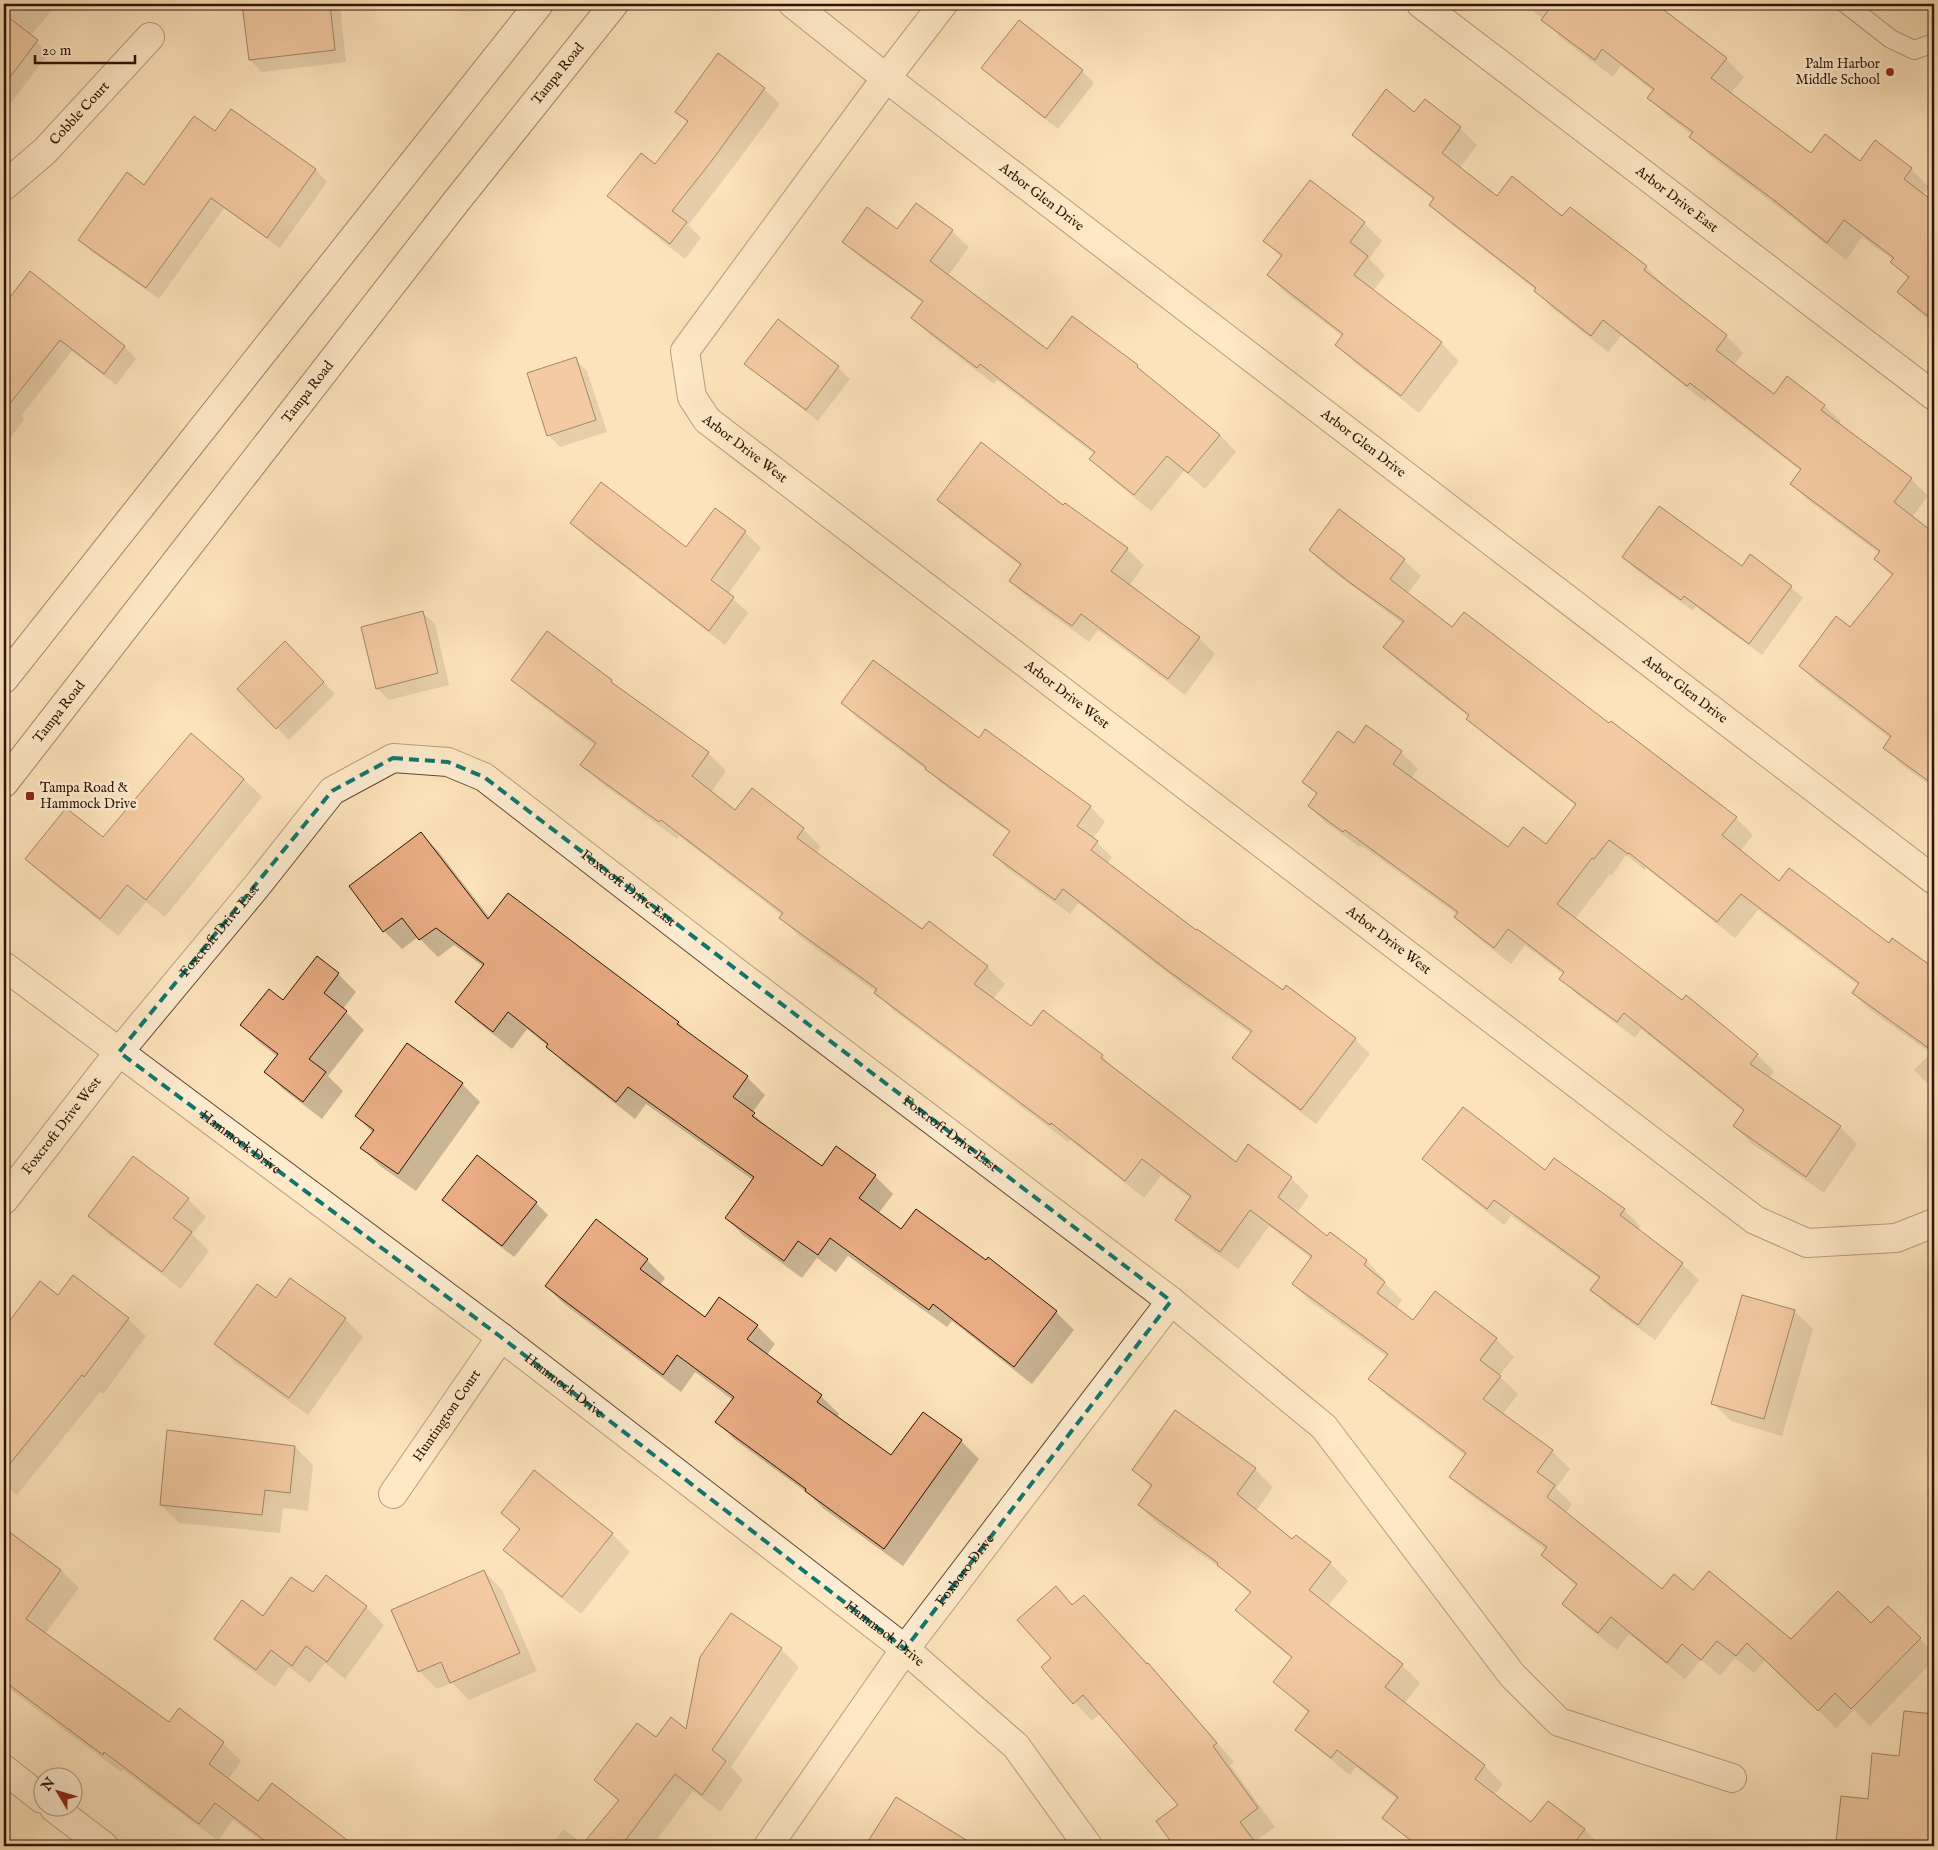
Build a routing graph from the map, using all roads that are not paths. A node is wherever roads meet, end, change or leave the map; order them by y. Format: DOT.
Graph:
graph roads {
  1 [pos="539,4"];
  2 [pos="614,4"];
  3 [pos="793,4"];
  4 [pos="943,4"];
  5 [pos="1420,4"];
  6 [pos="1846,4"];
  7 [pos="150,37"];
  8 [pos="1934,43"];
  9 [pos="886,78"];
  10 [pos="4,186"];
  11 [pos="1934,396"];
  12 [pos="4,679"];
  13 [pos="4,783"];
  14 [pos="1934,880"];
  15 [pos="4,966"];
  16 [pos="119,1052"];
  17 [pos="4,1200"];
  18 [pos="1934,1223"];
  19 [pos="1171,1301"];
  20 [pos="501,1337"];
  21 [pos="393,1494"];
  22 [pos="905,1649"];
  23 [pos="4,1769"];
  24 [pos="1732,1778"];
  25 [pos="32,1791"];
  26 [pos="67,1818"];
  27 [pos="104,1846"];
  28 [pos="768,1846"];
  29 [pos="1088,1846"];
  1 -- 12 [label="street"];
  2 -- 13 [label="street, Tampa Road"];
  3 -- 9 [label="street, Arbor Glen Drive"];
  4 -- 9 [label="street"];
  5 -- 11 [label="street, Arbor Drive East"];
  6 -- 8 [label="lane"];
  7 -- 10 [label="street, Cobble Court"];
  9 -- 14 [label="street, Arbor Glen Drive"];
  9 -- 18 [label="street, Arbor Drive West"];
  15 -- 16 [label="street, Hammock Drive"];
  16 -- 17 [label="street, Foxcroft Drive West"];
  16 -- 19 [label="street, Foxcroft Drive East"];
  16 -- 20 [label="street, Hammock Drive"];
  19 -- 22 [label="street, Foxboro Drive"];
  19 -- 24 [label="street, Foxcroft Drive East"];
  20 -- 21 [label="street, Huntington Court"];
  20 -- 22 [label="street, Hammock Drive"];
  22 -- 28 [label="street, Foxboro Drive"];
  22 -- 29 [label="street, Hammock Drive"];
  23 -- 25 [label="street"];
  26 -- 27 [label="street"];
}
